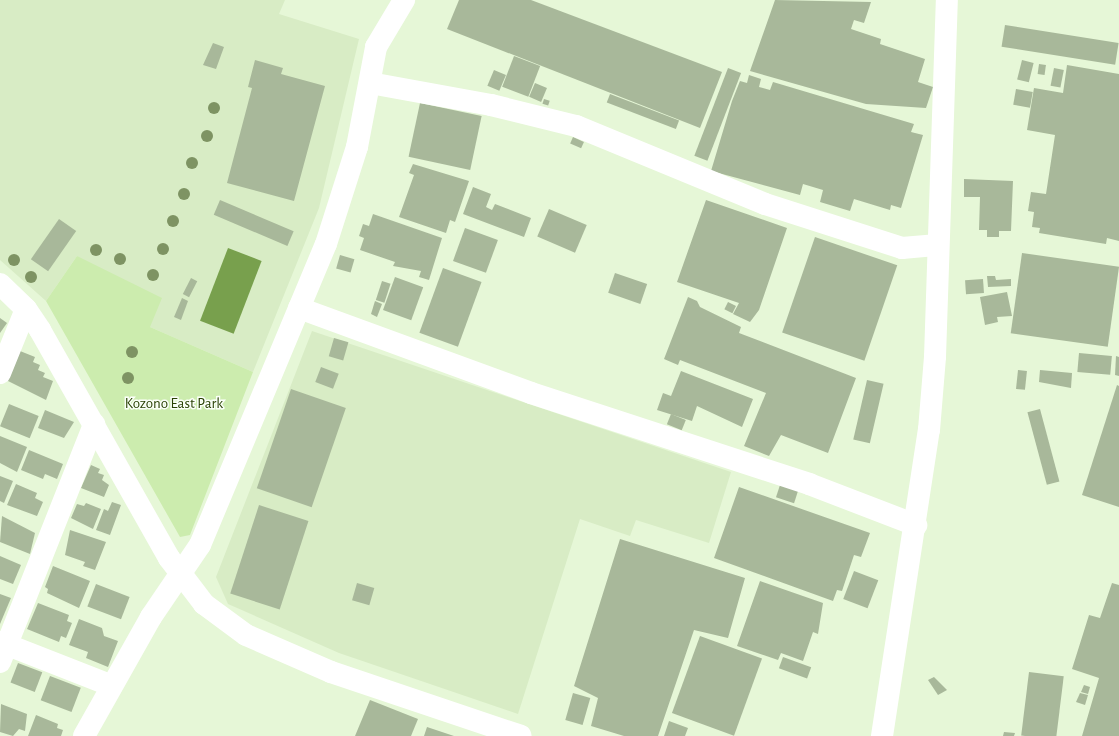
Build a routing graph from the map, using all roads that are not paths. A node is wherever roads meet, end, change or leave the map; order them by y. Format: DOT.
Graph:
graph roads {
  1 [pos="404,0"];
  2 [pos="947,0"];
  3 [pos="370,83"];
  4 [pos="938,245"];
  5 [pos="0,284"];
  6 [pos="299,308"];
  7 [pos="26,309"];
  8 [pos="0,373"];
  9 [pos="94,424"];
  10 [pos="916,525"];
  11 [pos="181,577"];
  12 [pos="2,649"];
  13 [pos="112,686"];
  14 [pos="84,736"];
  15 [pos="521,736"];
  16 [pos="882,736"];
  1 -- 3 [label="street"];
  2 -- 4 [label="street"];
  3 -- 4 [label="street"];
  3 -- 6 [label="street"];
  4 -- 10 [label="street"];
  5 -- 7 [label="street"];
  6 -- 10 [label="street"];
  6 -- 11 [label="street"];
  7 -- 8 [label="street"];
  7 -- 9 [label="street"];
  9 -- 11 [label="street"];
  9 -- 12 [label="street"];
  10 -- 16 [label="street"];
  11 -- 13 [label="street"];
  11 -- 15 [label="street"];
  12 -- 13 [label="street"];
  13 -- 14 [label="street"];
}
